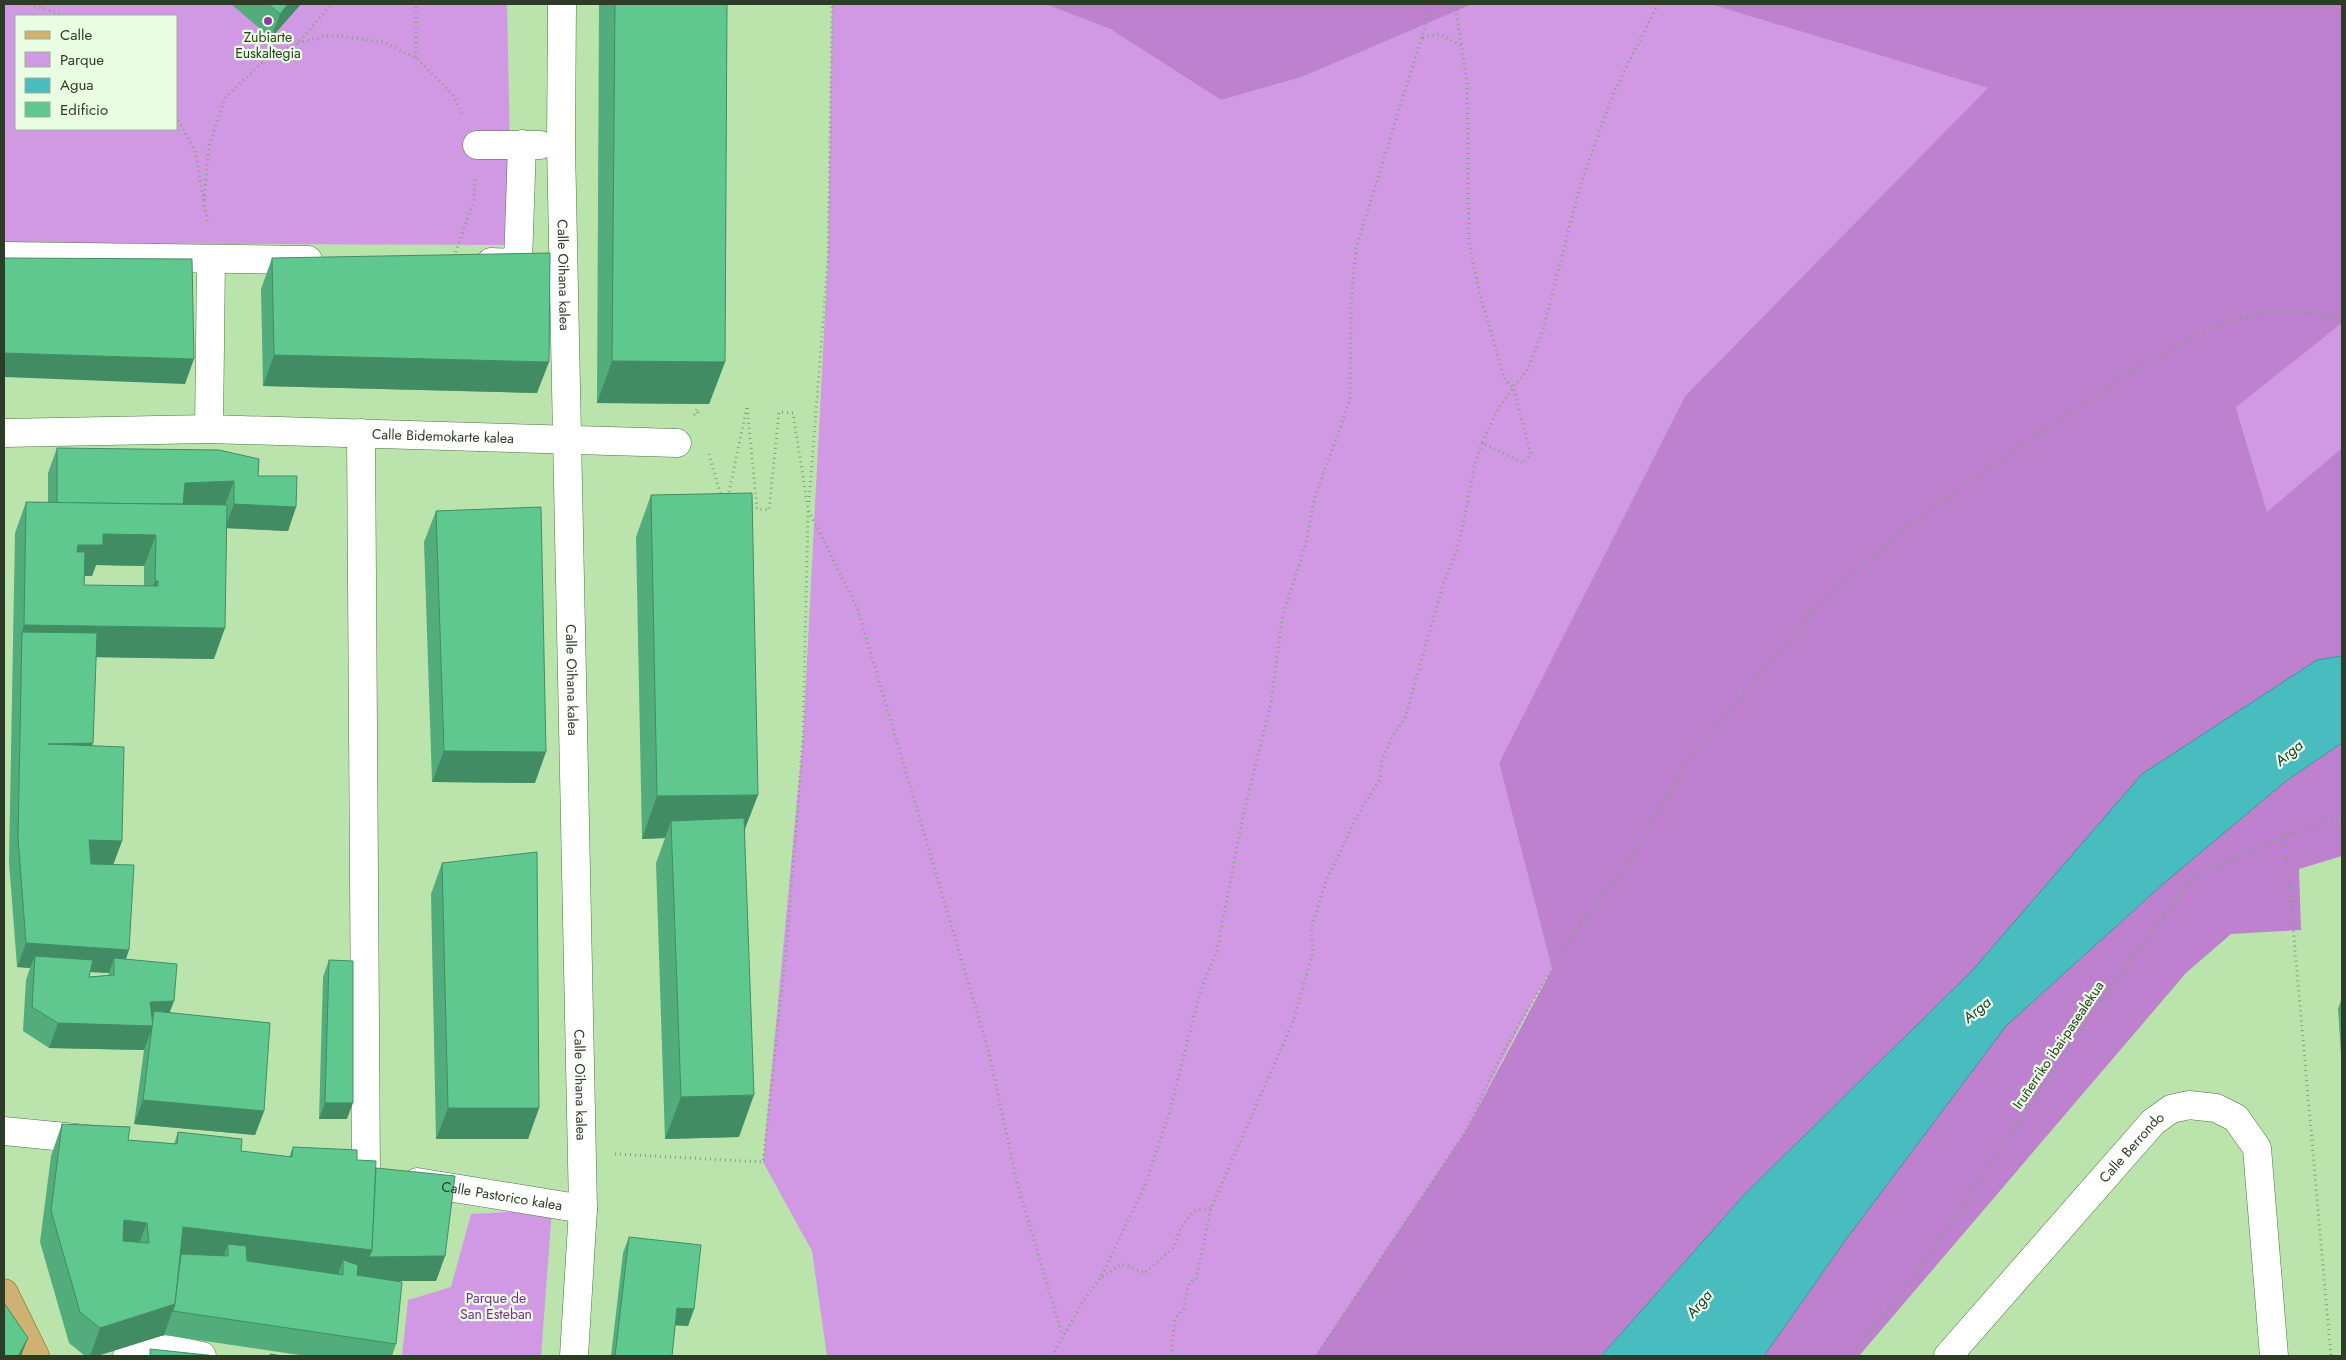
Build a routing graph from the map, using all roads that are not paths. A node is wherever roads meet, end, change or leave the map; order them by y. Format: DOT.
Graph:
graph roads {
  1 [pos="562,4"];
  2 [pos="522,144"];
  3 [pos="477,145"];
  4 [pos="561,145"];
  5 [pos="4,256"];
  6 [pos="210,260"];
  7 [pos="336,261"];
  8 [pos="452,261"];
  9 [pos="209,429"];
  10 [pos="4,433"];
  11 [pos="360,433"];
  12 [pos="566,439"];
  13 [pos="677,444"];
  14 [pos="4,1131"];
  15 [pos="120,1142"];
  16 [pos="583,1209"];
  17 [pos="4,1293"];
  18 [pos="36,1356"];
  19 [pos="127,1356"];
  20 [pos="202,1356"];
  21 [pos="574,1356"];
  22 [pos="1948,1356"];
  23 [pos="2274,1356"];
  1 -- 4 [label="street, Calle Oihana kalea"];
  2 -- 3 [label="street"];
  2 -- 4 [label="street"];
  2 -- 8 [label="street"];
  4 -- 12 [label="street, Calle Oihana kalea"];
  5 -- 6 [label="street"];
  6 -- 7 [label="street"];
  6 -- 9 [label="street"];
  9 -- 10 [label="street, Calle Bidemokarte kalea"];
  9 -- 11 [label="street, Calle Bidemokarte kalea"];
  11 -- 12 [label="street, Calle Bidemokarte kalea"];
  11 -- 16 [label="street, Calle Pastorico kalea"];
  12 -- 13 [label="street, Calle Bidemokarte kalea"];
  12 -- 16 [label="street, Calle Oihana kalea"];
  14 -- 15 [label="street"];
  16 -- 21 [label="street, Calle Oihana kalea"];
  17 -- 18 [label="main road"];
  19 -- 20 [label="street"];
  22 -- 23 [label="street, Calle Berrondo"];
}
